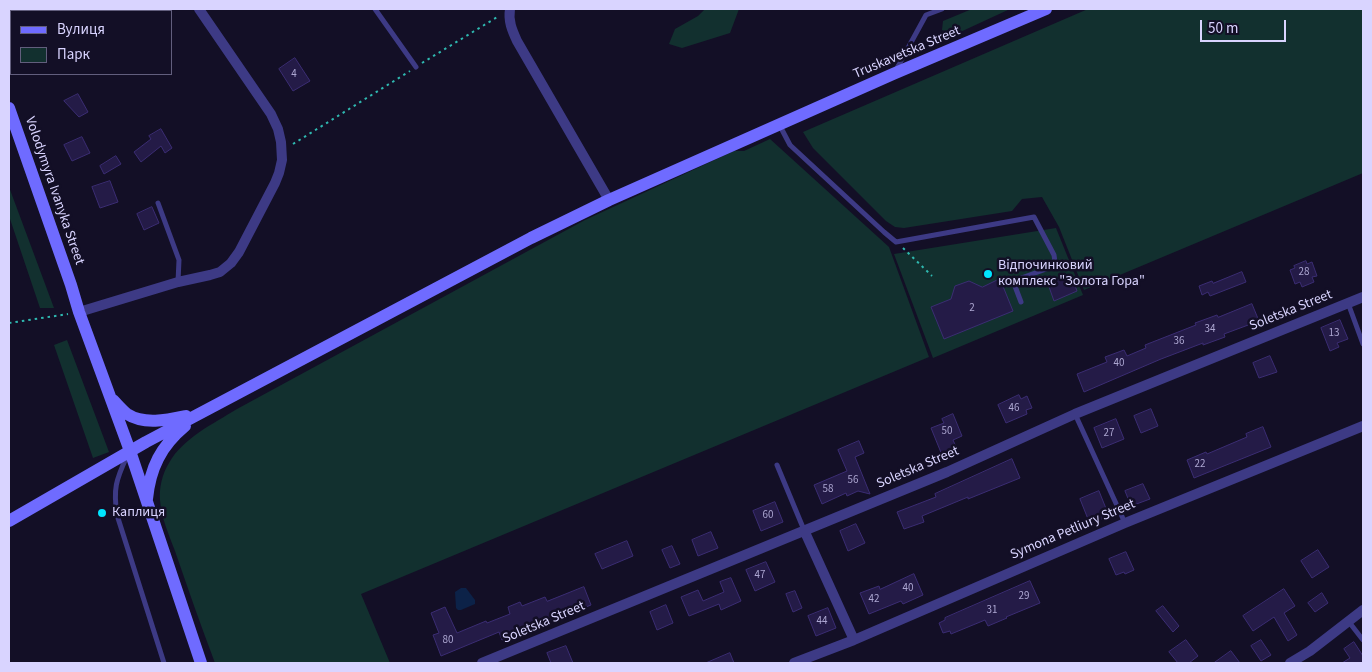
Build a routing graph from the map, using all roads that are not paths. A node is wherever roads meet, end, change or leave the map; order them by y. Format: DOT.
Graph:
graph roads {
  1 [pos="199,9"];
  2 [pos="375,9"];
  3 [pos="942,9"];
  4 [pos="1046,9"];
  5 [pos="509,11"];
  6 [pos="416,67"];
  7 [pos="893,74"];
  8 [pos="9,108"];
  9 [pos="11,122"];
  10 [pos="780,125"];
  11 [pos="609,200"];
  12 [pos="158,203"];
  13 [pos="178,282"];
  14 [pos="1363,297"];
  15 [pos="1021,302"];
  16 [pos="1348,303"];
  17 [pos="79,312"];
  18 [pos="1363,344"];
  19 [pos="108,394"];
  20 [pos="200,413"];
  21 [pos="1075,414"];
  22 [pos="1363,426"];
  23 [pos="130,451"];
  24 [pos="777,465"];
  25 [pos="147,502"];
  26 [pos="9,521"];
  27 [pos="1124,523"];
  28 [pos="804,530"];
  29 [pos="1363,610"];
  30 [pos="1349,622"];
  31 [pos="854,640"];
  32 [pos="1363,640"];
  33 [pos="164,663"];
  34 [pos="201,663"];
  35 [pos="482,663"];
  36 [pos="794,663"];
  37 [pos="1290,663"];
  1 -- 13 [label="street"];
  2 -- 6 [label="lane"];
  3 -- 7 [label="lane"];
  4 -- 7 [label="main road, Truskavetska Street"];
  5 -- 11 [label="street"];
  7 -- 10 [label="main road, Truskavetska Street"];
  8 -- 9 [label="main road, Volodymyra Ivanyka Street"];
  9 -- 17 [label="main road, Volodymyra Ivanyka Street"];
  10 -- 11 [label="main road, Truskavetska Street"];
  10 -- 15 [label="lane"];
  11 -- 20 [label="main road, Truskavetska Street"];
  12 -- 13 [label="lane"];
  13 -- 17 [label="street"];
  14 -- 16 [label="street, Soletska Street"];
  16 -- 18 [label="lane"];
  16 -- 21 [label="street, Soletska Street"];
  17 -- 19 [label="main road, Volodymyra Ivanyka Street"];
  19 -- 20 [label="main road"];
  19 -- 23 [label="main road, Volodymyra Ivanyka Street"];
  20 -- 23 [label="main road"];
  20 -- 25 [label="main road"];
  21 -- 27 [label="lane"];
  21 -- 28 [label="street, Soletska Street"];
  22 -- 27 [label="street, Symona Petliury Street"];
  23 -- 25 [label="main road, Volodymyra Ivanyka Street"];
  23 -- 26 [label="main road"];
  23 -- 33 [label="lane"];
  24 -- 28 [label="lane"];
  25 -- 34 [label="main road, Volodymyra Ivanyka Street"];
  27 -- 31 [label="street, Symona Petliury Street"];
  28 -- 31 [label="street"];
  28 -- 35 [label="street, Soletska Street"];
  29 -- 30 [label="street"];
  30 -- 32 [label="lane"];
  30 -- 37 [label="street"];
  31 -- 36 [label="street, Symona Petliury Street"];
}
